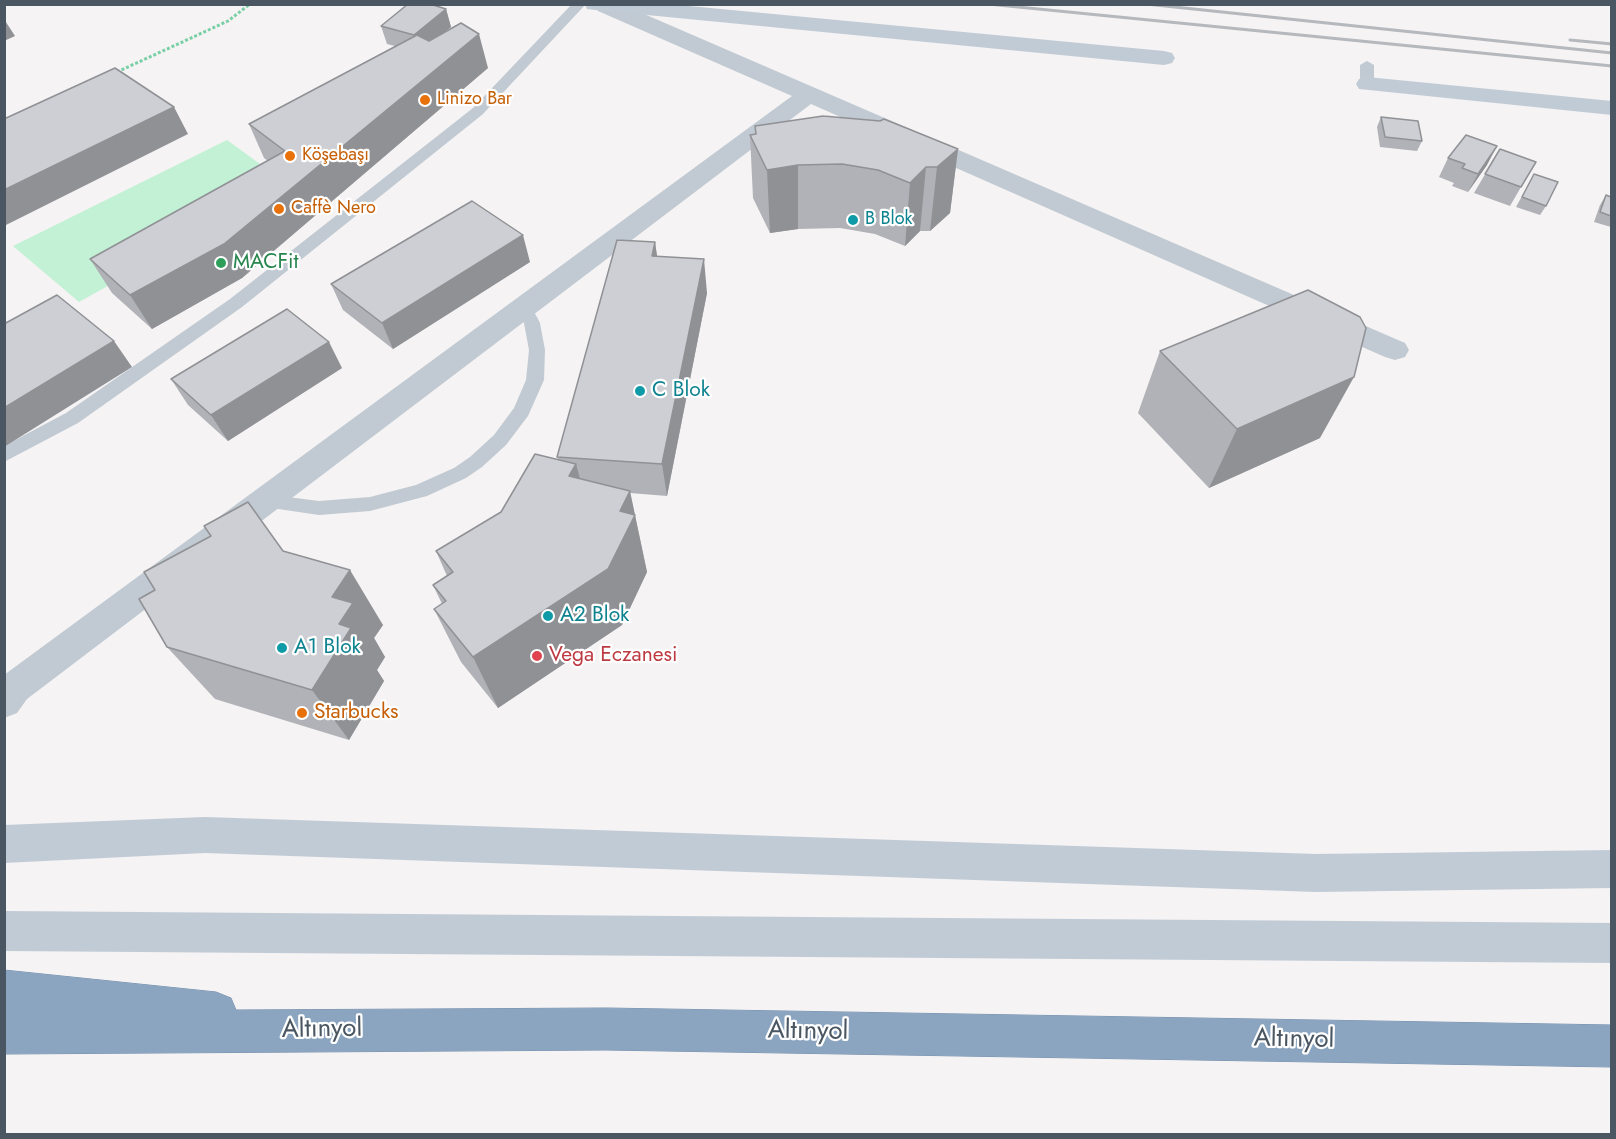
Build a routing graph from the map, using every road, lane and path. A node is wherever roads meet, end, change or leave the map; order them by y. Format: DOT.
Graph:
graph roads {
  1 [pos="250,4"];
  2 [pos="580,4"];
  3 [pos="601,5"];
  4 [pos="1164,58"];
  5 [pos="111,75"];
  6 [pos="1611,90"];
  7 [pos="810,94"];
  8 [pos="1611,108"];
  9 [pos="524,308"];
  10 [pos="1395,350"];
  11 [pos="4,455"];
  12 [pos="265,501"];
  13 [pos="4,702"];
  14 [pos="4,844"];
  15 [pos="1611,869"];
  16 [pos="4,931"];
  17 [pos="1611,943"];
  18 [pos="4,991"];
  19 [pos="376,1029"];
  20 [pos="4,1033"];
  21 [pos="1611,1046"];
  1 -- 5 [label="path"];
  2 -- 11 [label="lane"];
  3 -- 4 [label="main road"];
  3 -- 7 [label="street"];
  6 -- 8 [label="main road"];
  7 -- 9 [label="street"];
  7 -- 10 [label="street"];
  9 -- 12 [label="street"];
  9 -- 12 [label="lane"];
  12 -- 13 [label="street"];
  14 -- 15 [label="main road"];
  16 -- 17 [label="main road"];
  18 -- 19 [label="highway"];
  19 -- 20 [label="highway, Altınyol"];
  19 -- 21 [label="highway, Altınyol"];
}
